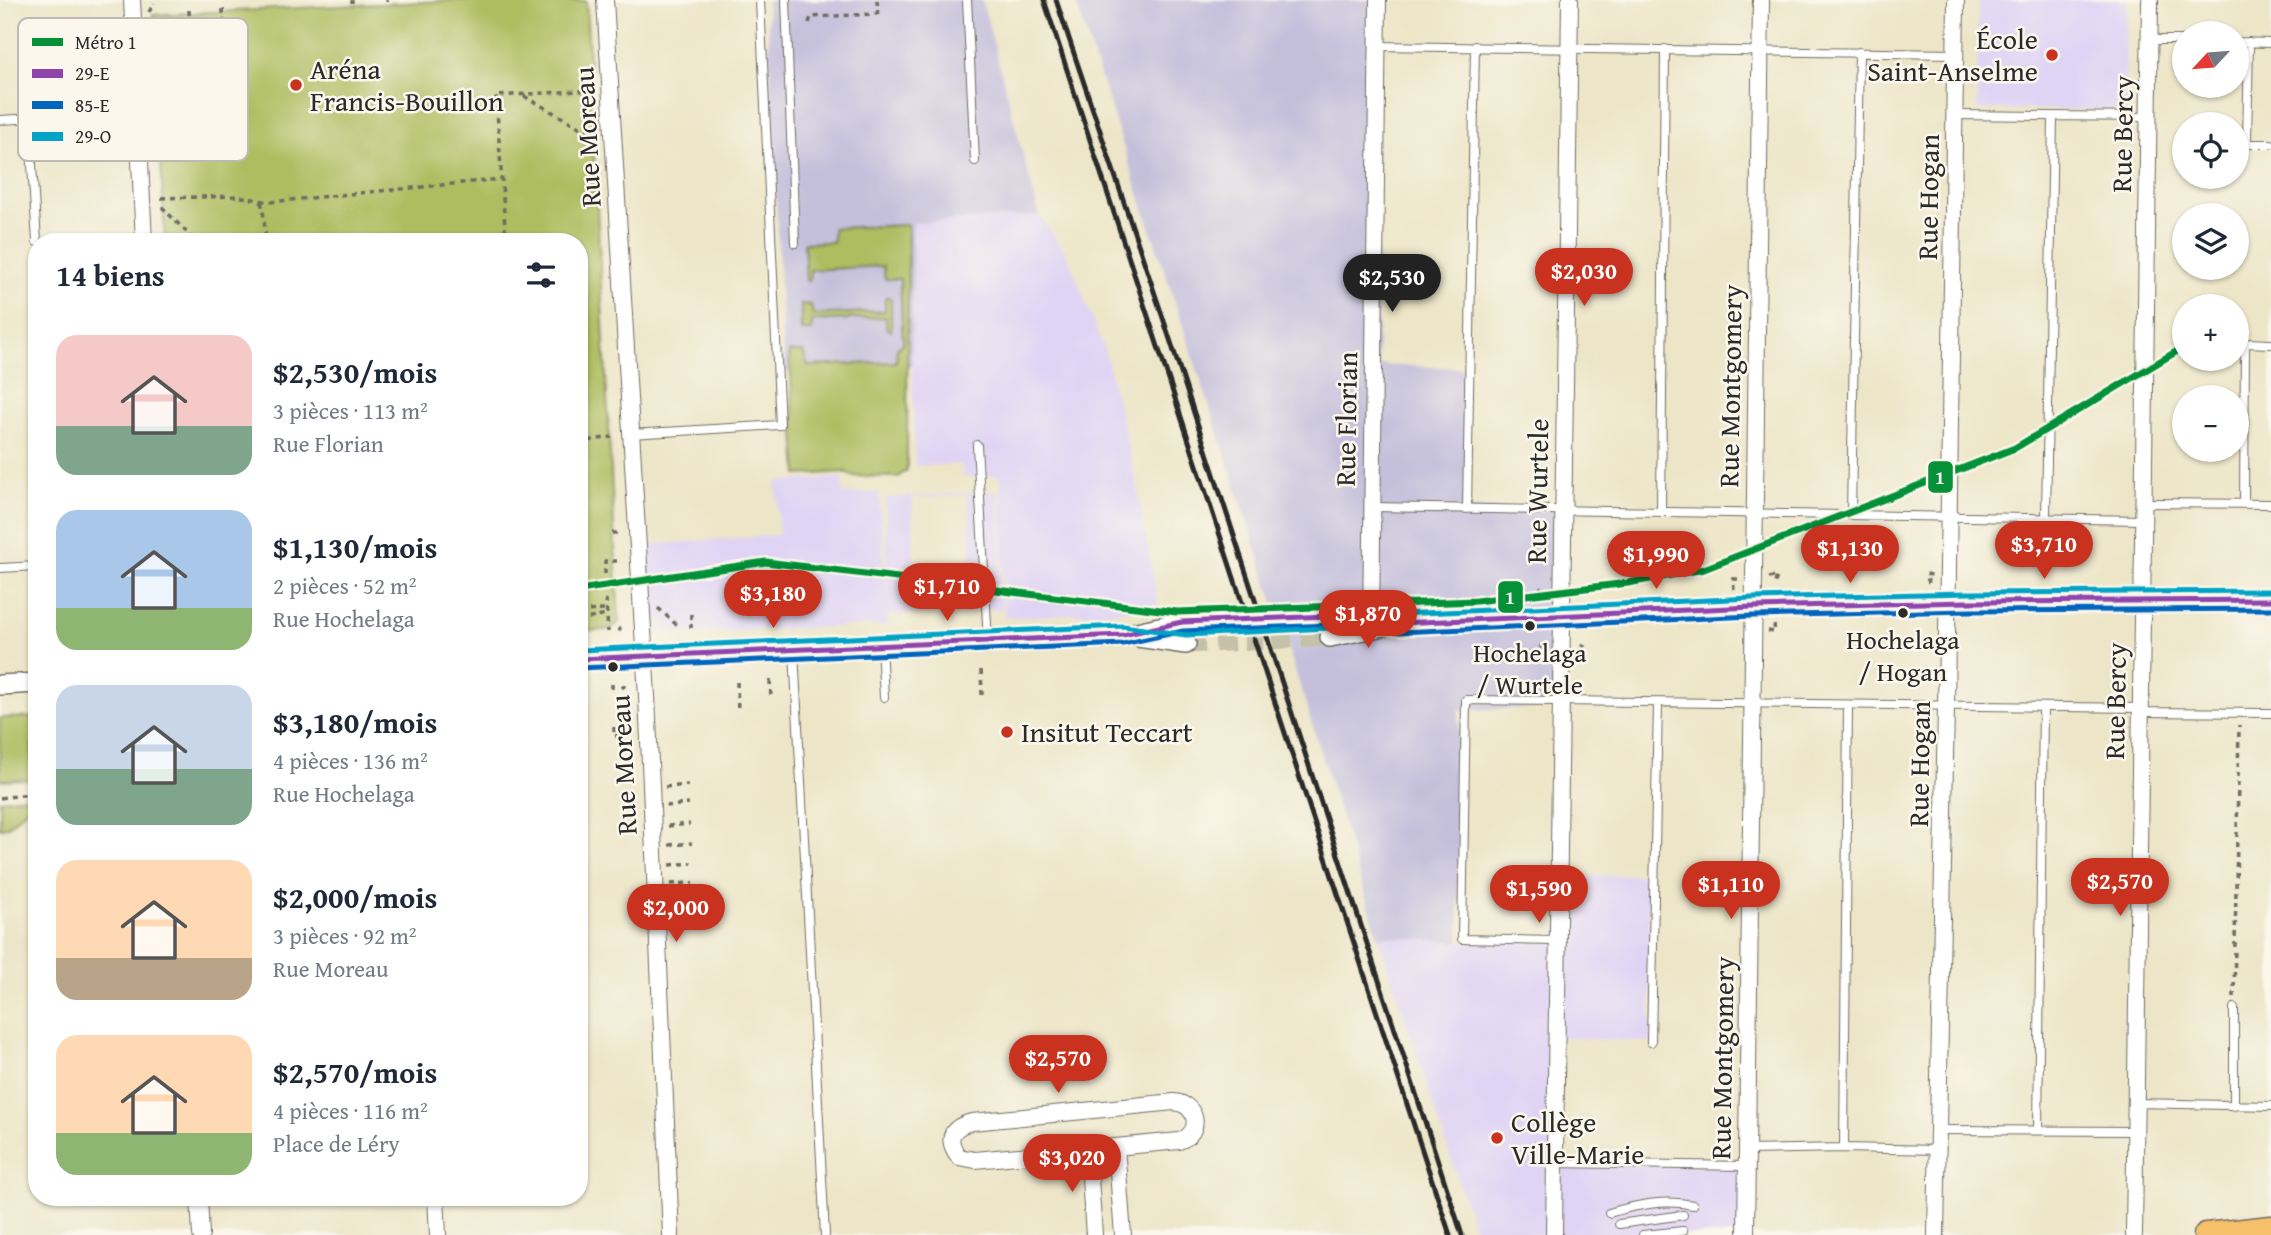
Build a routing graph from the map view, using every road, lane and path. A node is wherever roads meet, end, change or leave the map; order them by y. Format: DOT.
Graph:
graph roads {
  1 [pos="132,0"];
  2 [pos="605,0"];
  3 [pos="760,0"];
  4 [pos="786,0"];
  5 [pos="877,0"];
  6 [pos="967,0"];
  7 [pos="1378,0"];
  8 [pos="1570,0"];
  9 [pos="1761,0"];
  10 [pos="1956,0"];
  11 [pos="2150,0"];
  12 [pos="155,3"];
  13 [pos="223,9"];
  14 [pos="189,10"];
  15 [pos="151,12"];
  16 [pos="133,18"];
  17 [pos="189,18"];
  18 [pos="224,18"];
  19 [pos="809,23"];
  20 [pos="2150,40"];
  21 [pos="2172,40"];
  22 [pos="2249,42"];
  23 [pos="2271,43"];
  24 [pos="1377,46"];
  25 [pos="1475,46"];
  26 [pos="1570,48"];
  27 [pos="1664,49"];
  28 [pos="1761,50"];
  29 [pos="1859,52"];
  30 [pos="1956,54"];
  31 [pos="594,90"];
  32 [pos="522,95"];
  33 [pos="2248,98"];
  34 [pos="1956,115"];
  35 [pos="2053,117"];
  36 [pos="2149,117"];
  37 [pos="18,119"];
  38 [pos="0,120"];
  39 [pos="597,137"];
  40 [pos="2271,144"];
  41 [pos="32,161"];
  42 [pos="139,161"];
  43 [pos="975,161"];
  44 [pos="502,179"];
  45 [pos="161,198"];
  46 [pos="261,202"];
  47 [pos="162,206"];
  48 [pos="36,233"];
  49 [pos="143,233"];
  50 [pos="188,233"];
  51 [pos="265,233"];
  52 [pos="505,233"];
  53 [pos="795,243"];
  54 [pos="2271,344"];
  55 [pos="631,434"];
  56 [pos="612,437"];
  57 [pos="588,441"];
  58 [pos="977,445"];
  59 [pos="2143,503"];
  60 [pos="2244,504"];
  61 [pos="2271,504"];
  62 [pos="1371,507"];
  63 [pos="1467,509"];
  64 [pos="1563,510"];
  65 [pos="1661,511"];
  66 [pos="1755,513"];
  67 [pos="1852,514"];
  68 [pos="1949,515"];
  69 [pos="2046,517"];
  70 [pos="2142,520"];
  71 [pos="619,561"];
  72 [pos="28,566"];
  73 [pos="0,568"];
  74 [pos="605,574"];
  75 [pos="1766,579"];
  76 [pos="1774,586"];
  77 [pos="606,599"];
  78 [pos="2142,600"];
  79 [pos="2271,600"];
  80 [pos="1948,603"];
  81 [pos="655,605"];
  82 [pos="1753,607"];
  83 [pos="588,611"];
  84 [pos="607,612"];
  85 [pos="691,614"];
  86 [pos="1329,616"];
  87 [pos="1562,616"];
  88 [pos="588,617"];
  89 [pos="1182,622"];
  90 [pos="1371,624"];
  91 [pos="1774,625"];
  92 [pos="680,628"];
  93 [pos="691,628"];
  94 [pos="1766,631"];
  95 [pos="608,632"];
  96 [pos="1123,635"];
  97 [pos="1330,637"];
  98 [pos="988,642"];
  99 [pos="1186,643"];
  100 [pos="881,646"];
  101 [pos="794,649"];
  102 [pos="644,655"];
  103 [pos="588,658"];
  104 [pos="981,670"];
  105 [pos="770,680"];
  106 [pos="737,682"];
  107 [pos="28,683"];
  108 [pos="612,684"];
  109 [pos="0,685"];
  110 [pos="612,692"];
  111 [pos="982,695"];
  112 [pos="884,697"];
  113 [pos="771,699"];
  114 [pos="1560,701"];
  115 [pos="1658,704"];
  116 [pos="1753,704"];
  117 [pos="1848,705"];
  118 [pos="1947,707"];
  119 [pos="2043,707"];
  120 [pos="2141,710"];
  121 [pos="738,712"];
  122 [pos="2240,712"];
  123 [pos="2271,713"];
  124 [pos="614,727"];
  125 [pos="629,735"];
  126 [pos="688,785"];
  127 [pos="664,787"];
  128 [pos="28,794"];
  129 [pos="0,799"];
  130 [pos="689,804"];
  131 [pos="665,806"];
  132 [pos="690,824"];
  133 [pos="666,826"];
  134 [pos="692,843"];
  135 [pos="667,845"];
  136 [pos="692,863"];
  137 [pos="668,865"];
  138 [pos="694,883"];
  139 [pos="669,884"];
  140 [pos="1557,942"];
  141 [pos="2234,1008"];
  142 [pos="1651,1042"];
  143 [pos="2136,1103"];
  144 [pos="2234,1106"];
  145 [pos="2271,1107"];
  146 [pos="1938,1130"];
  147 [pos="2038,1130"];
  148 [pos="2135,1131"];
  149 [pos="1116,1147"];
  150 [pos="1844,1148"];
  151 [pos="1088,1150"];
  152 [pos="1938,1150"];
  153 [pos="1746,1158"];
  154 [pos="1555,1163"];
  155 [pos="1693,1205"];
  156 [pos="199,1206"];
  157 [pos="436,1206"];
  158 [pos="1608,1213"];
  159 [pos="1683,1215"];
  160 [pos="1619,1224"];
  161 [pos="2271,1228"];
  162 [pos="1683,1231"];
  163 [pos="201,1235"];
  164 [pos="438,1235"];
  165 [pos="671,1235"];
  166 [pos="825,1235"];
  167 [pos="1094,1235"];
  168 [pos="1124,1235"];
  169 [pos="1554,1235"];
  170 [pos="1643,1235"];
  171 [pos="1746,1235"];
  172 [pos="1936,1235"];
  173 [pos="2134,1235"];
  174 [pos="2206,1235"];
  1 -- 16 [label="street"];
  2 -- 55 [label="street, Rue Moreau"];
  3 -- 55 [label="lane"];
  4 -- 53 [label="lane"];
  5 -- 19 [label="path"];
  6 -- 43 [label="lane"];
  7 -- 24 [label="street, Rue Florian"];
  8 -- 26 [label="street, Rue Wurtele"];
  9 -- 28 [label="street, Rue Montgomery"];
  10 -- 30 [label="street, Rue Hogan"];
  11 -- 20 [label="street, Rue Bercy"];
  12 -- 15 [label="path"];
  13 -- 18 [label="path"];
  14 -- 17 [label="path"];
  20 -- 21 [label="lane"];
  20 -- 36 [label="street, Rue Bercy"];
  22 -- 23 [label="lane"];
  24 -- 25 [label="lane"];
  24 -- 62 [label="street, Rue Florian"];
  25 -- 26 [label="lane"];
  25 -- 63 [label="lane"];
  26 -- 27 [label="lane"];
  26 -- 64 [label="street, Rue Wurtele"];
  27 -- 28 [label="lane"];
  27 -- 65 [label="lane"];
  28 -- 29 [label="lane"];
  28 -- 66 [label="street, Rue Montgomery"];
  29 -- 30 [label="lane"];
  29 -- 67 [label="lane"];
  30 -- 34 [label="street, Rue Hogan"];
  31 -- 32 [label="path"];
  32 -- 39 [label="path"];
  32 -- 44 [label="path"];
  33 -- 40 [label="lane"];
  34 -- 35 [label="lane"];
  34 -- 68 [label="street, Rue Hogan"];
  35 -- 36 [label="lane"];
  35 -- 69 [label="lane"];
  36 -- 59 [label="street, Rue Bercy"];
  37 -- 38 [label="lane"];
  41 -- 48 [label="lane"];
  42 -- 49 [label="street"];
  44 -- 46 [label="path"];
  44 -- 52 [label="path"];
  45 -- 46 [label="path"];
  46 -- 51 [label="path"];
  47 -- 50 [label="path"];
  54 -- 60 [label="lane"];
  55 -- 102 [label="street, Rue Moreau"];
  56 -- 57 [label="path"];
  58 -- 98 [label="lane"];
  59 -- 60 [label="lane"];
  59 -- 70 [label="street, Rue Bercy"];
  60 -- 61 [label="lane"];
  62 -- 63 [label="lane"];
  62 -- 90 [label="street, Rue Florian"];
  63 -- 64 [label="lane"];
  64 -- 65 [label="lane"];
  64 -- 87 [label="street, Rue Wurtele"];
  65 -- 66 [label="lane"];
  66 -- 67 [label="lane"];
  66 -- 82 [label="street, Rue Montgomery"];
  67 -- 68 [label="lane"];
  68 -- 69 [label="lane"];
  68 -- 80 [label="street, Rue Hogan"];
  69 -- 70 [label="lane"];
  70 -- 78 [label="street, Rue Bercy"];
  71 -- 74 [label="path"];
  72 -- 73 [label="lane"];
  75 -- 76 [label="path"];
  77 -- 84 [label="path"];
  78 -- 79 [label="street"];
  78 -- 80 [label="street"];
  78 -- 120 [label="street, Rue Bercy"];
  80 -- 82 [label="street"];
  80 -- 118 [label="street, Rue Hogan"];
  81 -- 92 [label="path"];
  82 -- 87 [label="street"];
  82 -- 116 [label="street, Rue Montgomery"];
  83 -- 84 [label="path"];
  84 -- 88 [label="path"];
  84 -- 95 [label="path"];
  85 -- 93 [label="path"];
  86 -- 90 [label="street"];
  87 -- 90 [label="street"];
  87 -- 114 [label="street, Rue Wurtele"];
  89 -- 96 [label="street"];
  90 -- 97 [label="street"];
  91 -- 94 [label="path"];
  96 -- 98 [label="street"];
  96 -- 99 [label="street"];
  98 -- 100 [label="street"];
  100 -- 101 [label="street"];
  100 -- 112 [label="lane"];
  101 -- 102 [label="street"];
  101 -- 166 [label="lane"];
  102 -- 103 [label="street"];
  102 -- 165 [label="street, Rue Moreau"];
  104 -- 111 [label="path"];
  105 -- 113 [label="path"];
  106 -- 121 [label="path"];
  107 -- 109 [label="street"];
  108 -- 110 [label="path"];
  114 -- 115 [label="lane"];
  114 -- 140 [label="street, Rue Wurtele"];
  114 -- 140 [label="lane"];
  115 -- 116 [label="lane"];
  115 -- 142 [label="lane"];
  116 -- 117 [label="lane"];
  116 -- 153 [label="street, Rue Montgomery"];
  117 -- 118 [label="lane"];
  117 -- 150 [label="lane"];
  118 -- 119 [label="lane"];
  118 -- 146 [label="street, Rue Hogan"];
  119 -- 120 [label="lane"];
  119 -- 147 [label="lane"];
  120 -- 122 [label="lane"];
  120 -- 143 [label="street, Rue Bercy"];
  122 -- 123 [label="lane"];
  122 -- 141 [label="path"];
  124 -- 125 [label="path"];
  126 -- 127 [label="path"];
  128 -- 129 [label="path"];
  130 -- 131 [label="path"];
  132 -- 133 [label="path"];
  134 -- 135 [label="path"];
  136 -- 137 [label="path"];
  138 -- 139 [label="path"];
  140 -- 154 [label="street, Rue Wurtele"];
  141 -- 144 [label="lane"];
  143 -- 144 [label="lane"];
  143 -- 148 [label="street, Rue Bercy"];
  144 -- 145 [label="lane"];
  146 -- 147 [label="lane"];
  146 -- 152 [label="street, Rue Hogan"];
  147 -- 148 [label="lane"];
  148 -- 173 [label="street, Rue Bercy"];
  149 -- 151 [label="street"];
  149 -- 151 [label="street"];
  149 -- 168 [label="street"];
  150 -- 152 [label="lane"];
  150 -- 153 [label="lane"];
  151 -- 167 [label="street"];
  152 -- 172 [label="street, Rue Hogan"];
  153 -- 154 [label="lane"];
  153 -- 171 [label="street, Rue Montgomery"];
  154 -- 169 [label="street, Rue Wurtele"];
  155 -- 158 [label="lane"];
  156 -- 163 [label="street"];
  157 -- 164 [label="street"];
  159 -- 160 [label="lane"];
  161 -- 174 [label="main road"];
  162 -- 170 [label="lane"];
}
